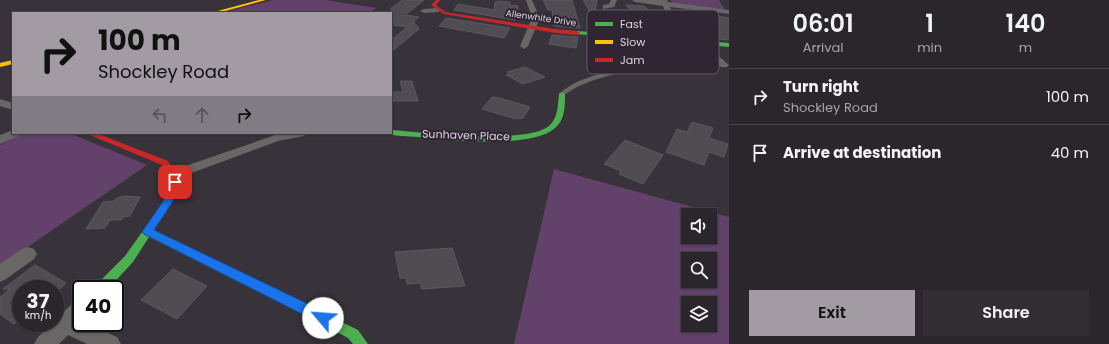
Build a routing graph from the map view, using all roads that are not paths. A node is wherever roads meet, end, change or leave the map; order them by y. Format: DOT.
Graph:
graph roads {
  1 [pos="264,0"];
  2 [pos="438,0"];
  3 [pos="529,0"];
  4 [pos="614,0"];
  5 [pos="635,0"];
  6 [pos="665,2"];
  7 [pos="606,7"];
  8 [pos="436,10"];
  9 [pos="716,10"];
  10 [pos="719,10"];
  11 [pos="424,11"];
  12 [pos="216,12"];
  13 [pos="729,12"];
  14 [pos="532,28"];
  15 [pos="587,33"];
  16 [pos="719,44"];
  17 [pos="729,45"];
  18 [pos="524,46"];
  19 [pos="719,61"];
  20 [pos="12,62"];
  21 [pos="0,65"];
  22 [pos="724,65"];
  23 [pos="611,74"];
  24 [pos="562,94"];
  25 [pos="0,102"];
  26 [pos="12,107"];
  27 [pos="392,132"];
  28 [pos="13,134"];
  29 [pos="92,134"];
  30 [pos="296,134"];
  31 [pos="0,140"];
  32 [pos="173,175"];
  33 [pos="148,232"];
  34 [pos="28,254"];
  35 [pos="0,274"];
  36 [pos="109,280"];
  37 [pos="72,317"];
  38 [pos="65,324"];
  39 [pos="45,344"];
  40 [pos="110,344"];
  41 [pos="361,344"];
  1 -- 12 [label="street"];
  2 -- 8 [label="street"];
  3 -- 14 [label="street"];
  4 -- 7 [label="street"];
  5 -- 6 [label="street"];
  6 -- 9 [label="street"];
  8 -- 11 [label="street"];
  8 -- 14 [label="street, Allenwhite Drive"];
  10 -- 13 [label="street"];
  14 -- 15 [label="street, Allenwhite Drive"];
  14 -- 18 [label="street"];
  16 -- 17 [label="street, Allenwhite Drive"];
  19 -- 22 [label="street"];
  20 -- 21 [label="street"];
  23 -- 24 [label="lane"];
  24 -- 27 [label="street, Sunhaven Place"];
  25 -- 26 [label="street"];
  28 -- 31 [label="street"];
  29 -- 32 [label="street"];
  30 -- 32 [label="street"];
  32 -- 33 [label="street"];
  33 -- 36 [label="street"];
  33 -- 41 [label="street"];
  34 -- 35 [label="street"];
  37 -- 38 [label="street"];
  38 -- 39 [label="street"];
  38 -- 40 [label="street"];
}
